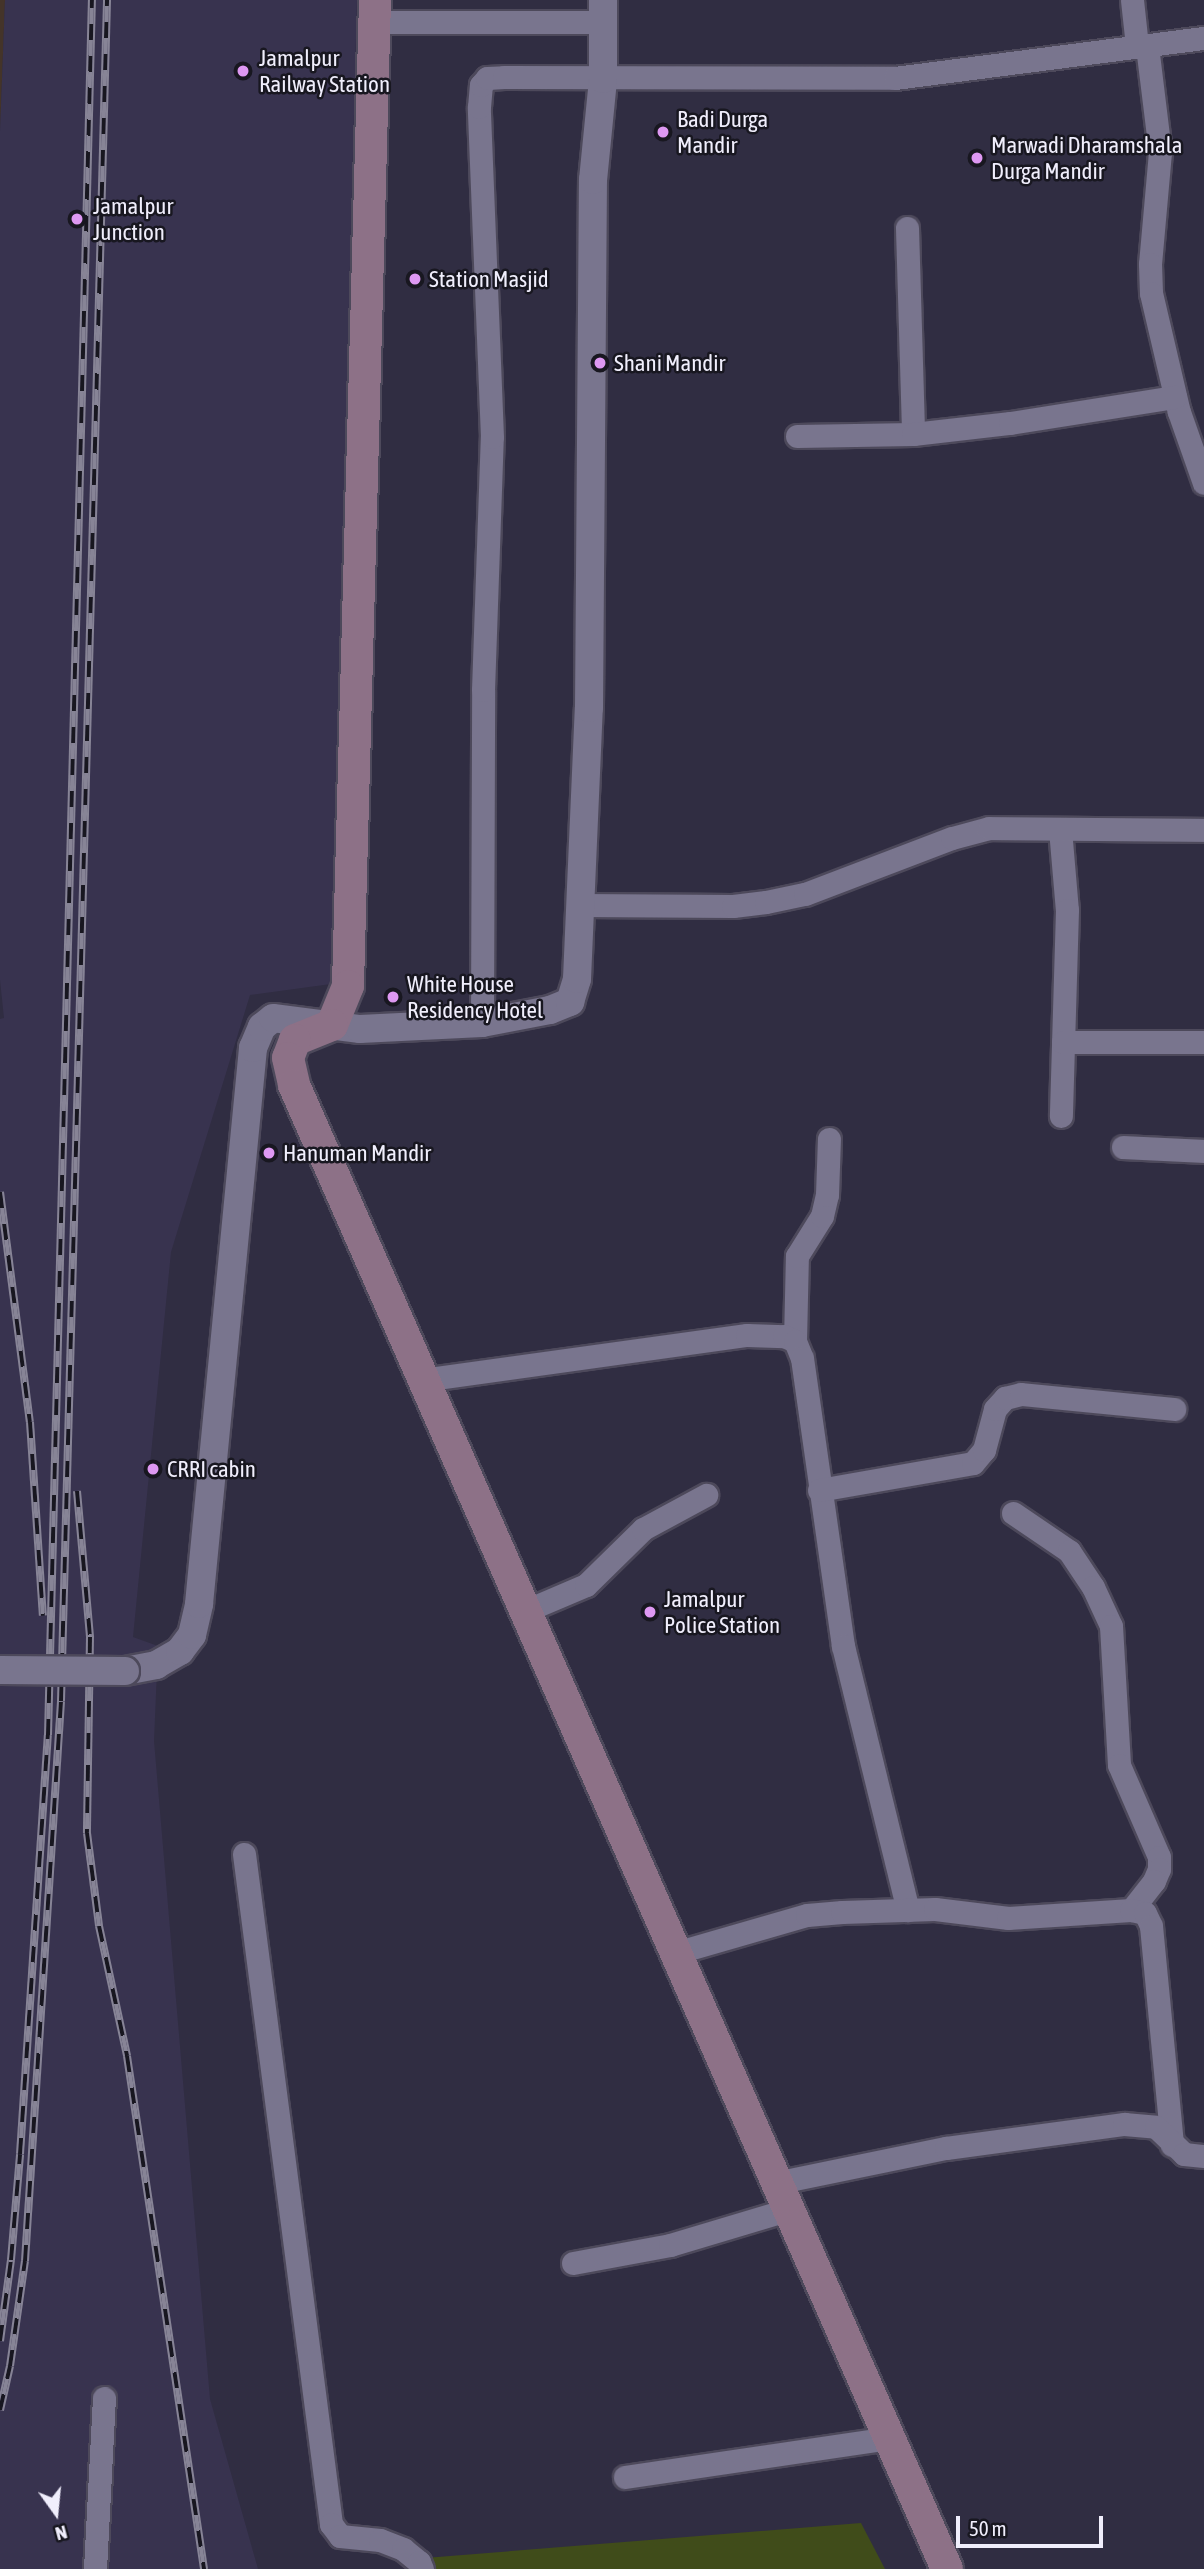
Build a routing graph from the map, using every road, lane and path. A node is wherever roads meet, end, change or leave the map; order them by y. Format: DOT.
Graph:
graph roads {
  1 [pos="1132,0"];
  2 [pos="374,11"];
  3 [pos="602,11"];
  4 [pos="1204,38"];
  5 [pos="1142,46"];
  6 [pos="603,79"];
  7 [pos="906,228"];
  8 [pos="1175,397"];
  9 [pos="913,434"];
  10 [pos="797,436"];
  11 [pos="1204,483"];
  12 [pos="1060,829"];
  13 [pos="1204,830"];
  14 [pos="580,905"];
  15 [pos="482,1023"];
  16 [pos="332,1025"];
  17 [pos="1063,1042"];
  18 [pos="1204,1042"];
  19 [pos="250,1074"];
  20 [pos="294,1085"];
  21 [pos="1061,1116"];
  22 [pos="830,1139"];
  23 [pos="1124,1147"];
  24 [pos="1204,1151"];
  25 [pos="794,1341"];
  26 [pos="422,1380"];
  27 [pos="1174,1409"];
  28 [pos="820,1490"];
  29 [pos="706,1494"];
  30 [pos="1013,1513"];
  31 [pos="525,1611"];
  32 [pos="0,1670"];
  33 [pos="244,1854"];
  34 [pos="908,1910"];
  35 [pos="1131,1910"];
  36 [pos="675,1953"];
  37 [pos="1172,2145"];
  38 [pos="1204,2157"];
  39 [pos="781,2196"];
  40 [pos="573,2263"];
  41 [pos="104,2398"];
  42 [pos="888,2438"];
  43 [pos="625,2477"];
  44 [pos="95,2569"];
  45 [pos="422,2569"];
  46 [pos="947,2569"];
  1 -- 5 [label="street"];
  2 -- 3 [label="street"];
  2 -- 16 [label="main road"];
  3 -- 6 [label="street"];
  4 -- 5 [label="street"];
  5 -- 6 [label="street"];
  5 -- 8 [label="street"];
  6 -- 14 [label="street"];
  6 -- 15 [label="street"];
  7 -- 9 [label="street"];
  8 -- 9 [label="street"];
  8 -- 11 [label="street"];
  9 -- 10 [label="street"];
  12 -- 13 [label="street"];
  12 -- 14 [label="street"];
  12 -- 17 [label="street"];
  14 -- 15 [label="street"];
  15 -- 16 [label="street"];
  16 -- 19 [label="street"];
  16 -- 20 [label="main road"];
  17 -- 18 [label="street"];
  17 -- 21 [label="street"];
  19 -- 20 [label="street"];
  19 -- 32 [label="street, bridge"];
  20 -- 26 [label="main road"];
  22 -- 25 [label="street"];
  23 -- 24 [label="street"];
  25 -- 26 [label="street"];
  25 -- 28 [label="street"];
  26 -- 31 [label="main road"];
  27 -- 28 [label="street"];
  28 -- 34 [label="street"];
  29 -- 31 [label="street"];
  30 -- 35 [label="street"];
  31 -- 36 [label="main road"];
  33 -- 45 [label="street"];
  34 -- 35 [label="street"];
  34 -- 36 [label="street"];
  35 -- 37 [label="street"];
  36 -- 39 [label="main road"];
  37 -- 38 [label="street"];
  37 -- 39 [label="street"];
  39 -- 40 [label="street"];
  39 -- 42 [label="main road"];
  41 -- 44 [label="street"];
  42 -- 43 [label="street"];
  42 -- 46 [label="main road"];
}
